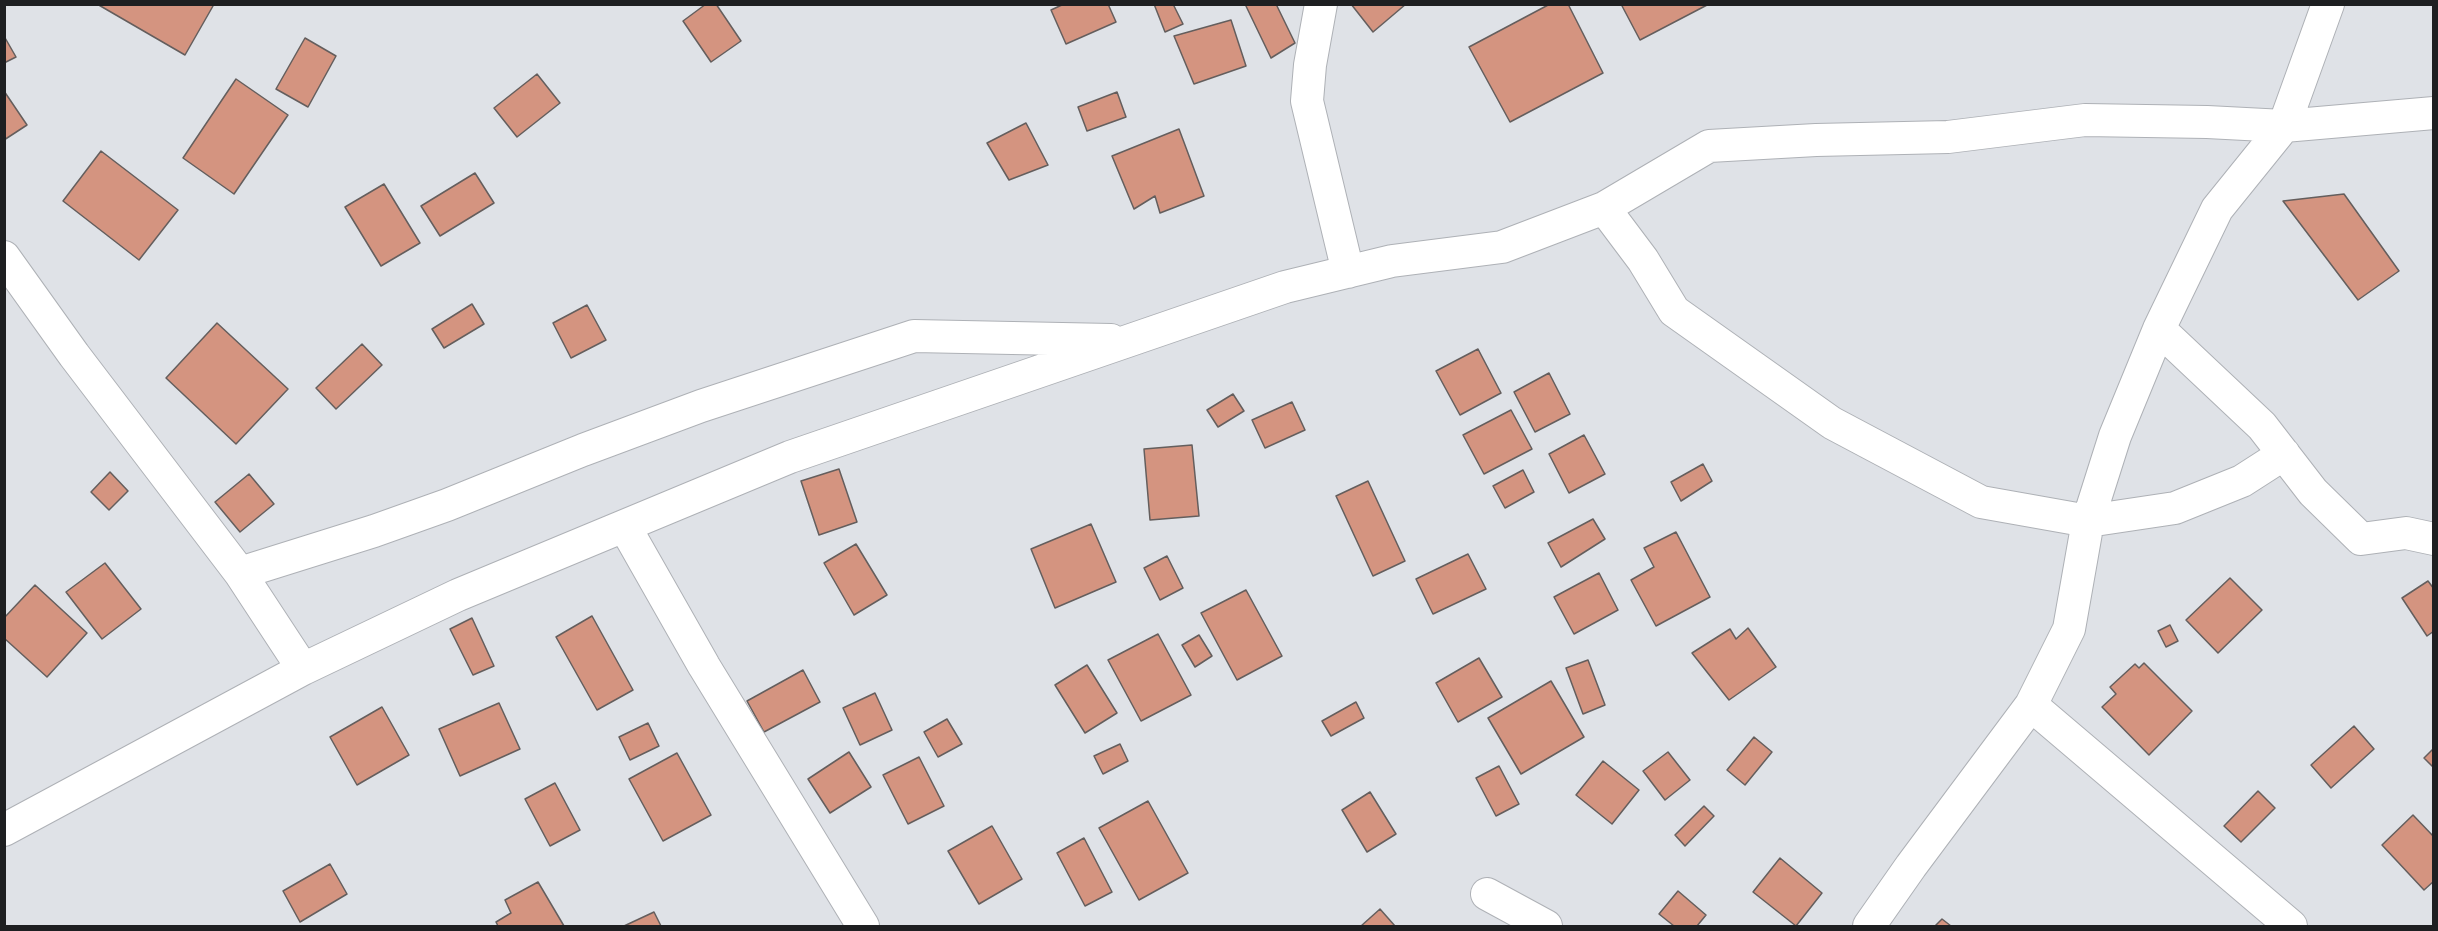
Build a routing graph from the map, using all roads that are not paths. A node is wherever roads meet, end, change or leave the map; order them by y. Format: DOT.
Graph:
graph roads {
  1 [pos="1321,4"];
  2 [pos="2328,4"];
  3 [pos="2433,113"];
  4 [pos="2284,126"];
  5 [pos="1604,208"];
  6 [pos="4,257"];
  7 [pos="1348,272"];
  8 [pos="2159,329"];
  9 [pos="1134,340"];
  10 [pos="2284,454"];
  11 [pos="2088,521"];
  12 [pos="625,527"];
  13 [pos="2433,539"];
  14 [pos="240,573"];
  15 [pos="303,669"];
  16 [pos="2031,705"];
  17 [pos="4,830"];
  18 [pos="1487,894"];
  19 [pos="863,927"];
  20 [pos="1546,927"];
  21 [pos="1869,927"];
  22 [pos="2291,927"];
  1 -- 7 [label="street"];
  2 -- 4 [label="street"];
  3 -- 4 [label="street"];
  4 -- 5 [label="street"];
  4 -- 8 [label="street"];
  5 -- 7 [label="street"];
  5 -- 11 [label="street"];
  6 -- 14 [label="street"];
  7 -- 9 [label="street"];
  8 -- 10 [label="street"];
  8 -- 11 [label="street"];
  9 -- 12 [label="street"];
  9 -- 14 [label="street"];
  10 -- 11 [label="street"];
  10 -- 13 [label="street"];
  11 -- 16 [label="street"];
  12 -- 15 [label="street"];
  12 -- 19 [label="street"];
  14 -- 15 [label="street"];
  15 -- 17 [label="street"];
  16 -- 21 [label="street"];
  16 -- 22 [label="street"];
  18 -- 20 [label="street"];
}
